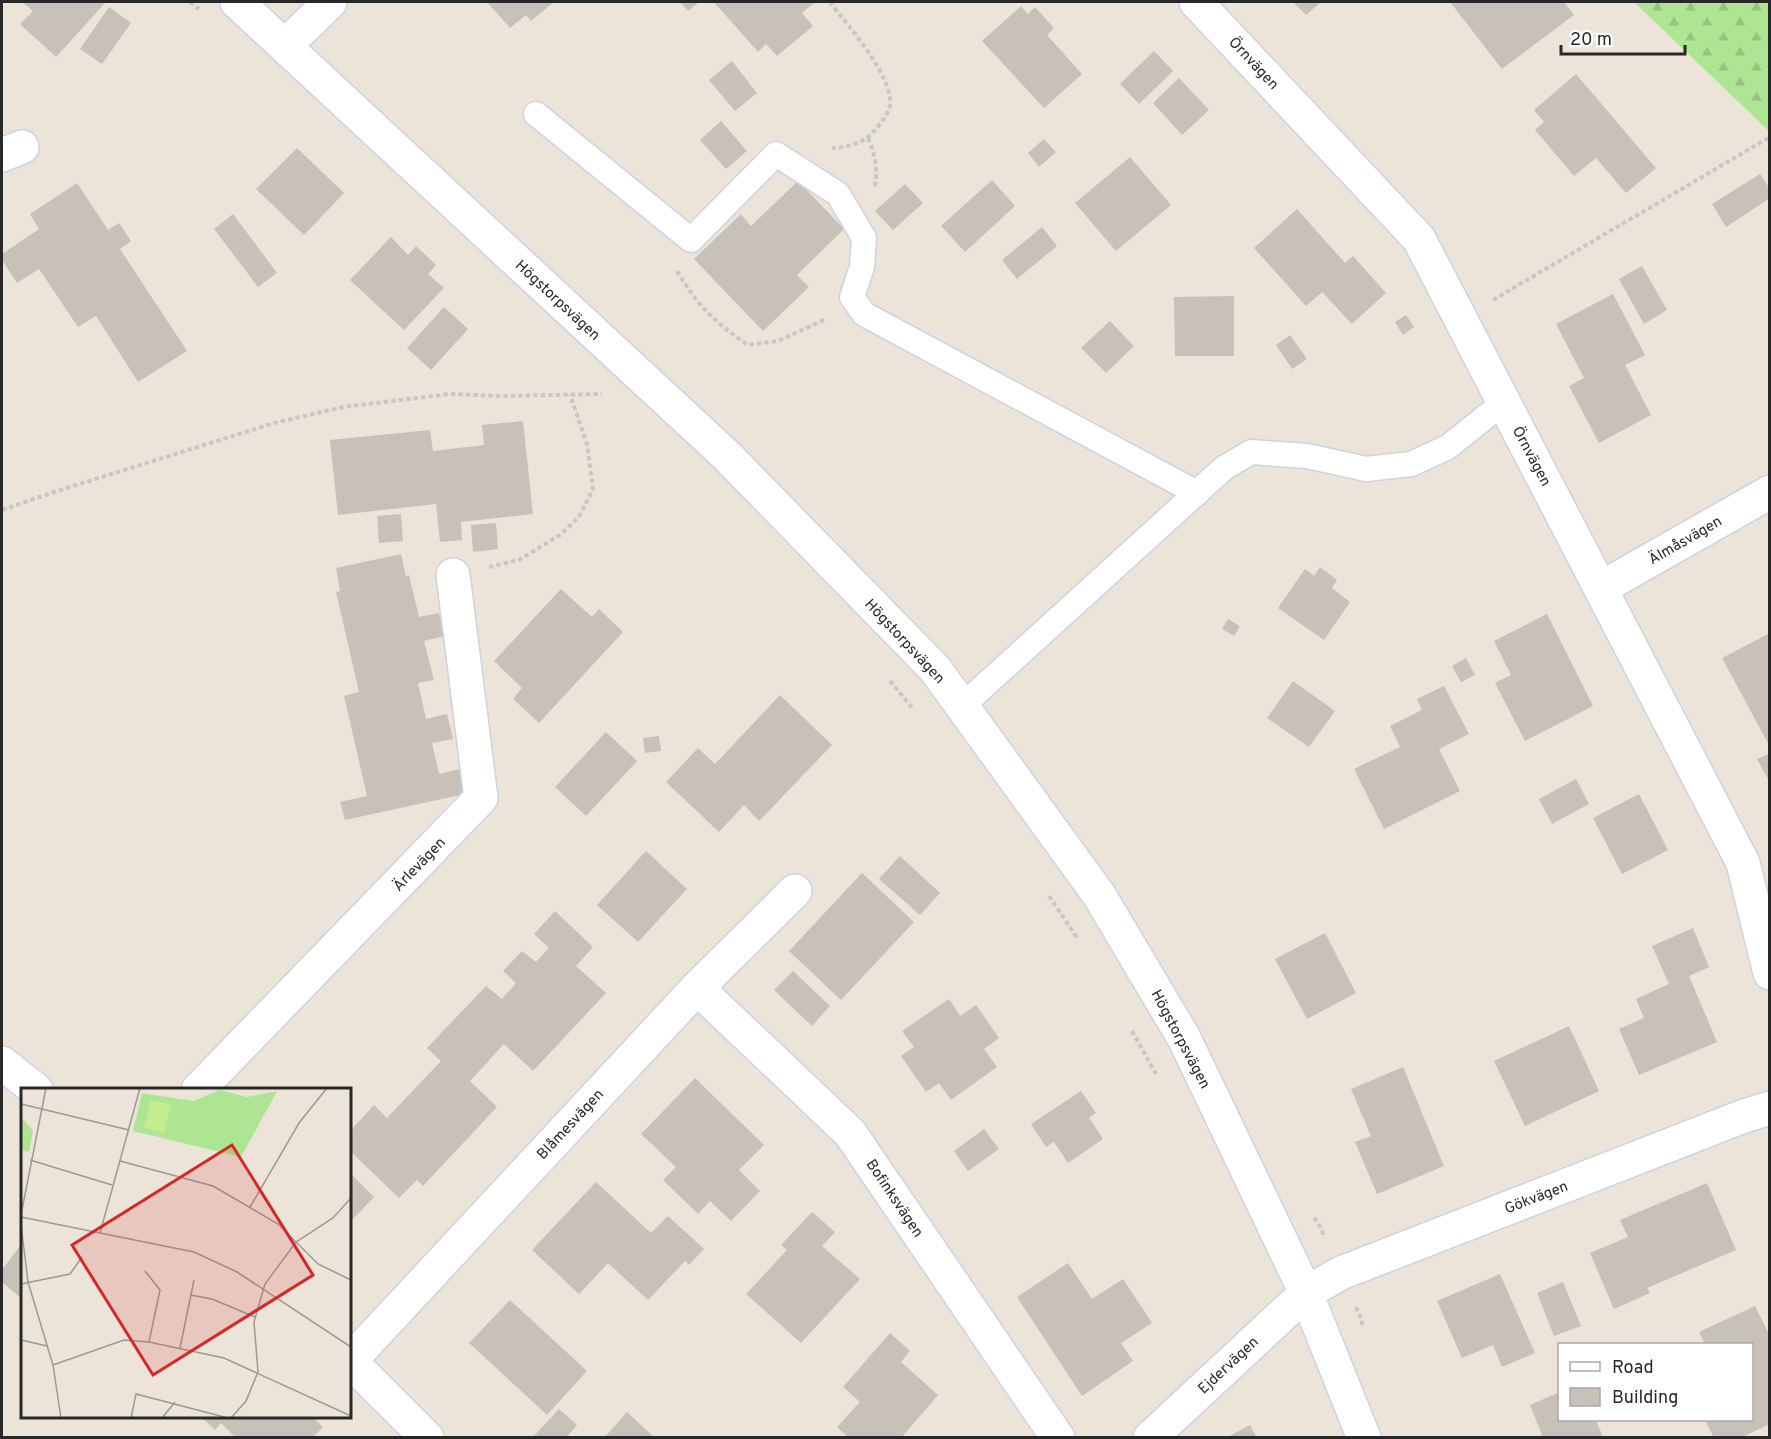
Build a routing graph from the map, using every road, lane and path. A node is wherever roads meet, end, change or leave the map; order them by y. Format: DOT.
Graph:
graph roads {
  1 [pos="190,2"];
  2 [pos="237,2"];
  3 [pos="330,2"];
  4 [pos="830,2"];
  5 [pos="1196,2"];
  6 [pos="199,9"];
  7 [pos="285,46"];
  8 [pos="536,114"];
  9 [pos="1770,138"];
  10 [pos="831,148"];
  11 [pos="683,233"];
  12 [pos="856,304"];
  13 [pos="1461,319"];
  14 [pos="598,385"];
  15 [pos="570,395"];
  16 [pos="1504,402"];
  17 [pos="1770,492"];
  18 [pos="1197,493"];
  19 [pos="2,510"];
  20 [pos="453,575"];
  21 [pos="1601,588"];
  22 [pos="886,677"];
  23 [pos="962,705"];
  24 [pos="921,719"];
  25 [pos="795,891"];
  26 [pos="1049,896"];
  27 [pos="1081,944"];
  28 [pos="1770,973"];
  29 [pos="697,988"];
  30 [pos="1129,1026"];
  31 [pos="2,1063"];
  32 [pos="1158,1078"];
  33 [pos="35,1088"];
  34 [pos="199,1088"];
  35 [pos="1770,1108"];
  36 [pos="1306,1293"];
  37 [pos="351,1360"];
  38 [pos="351,1362"];
  39 [pos="427,1437"];
  40 [pos="1058,1437"];
  41 [pos="1150,1437"];
  42 [pos="1364,1437"];
  1 -- 6 [label="path"];
  2 -- 7 [label="street, Högstorpsvägen"];
  3 -- 7 [label="street"];
  4 -- 10 [label="path"];
  5 -- 13 [label="street, Örnvägen"];
  7 -- 23 [label="street, Högstorpsvägen"];
  8 -- 11 [label="lane"];
  9 -- 13 [label="path"];
  11 -- 12 [label="path"];
  11 -- 12 [label="lane"];
  12 -- 18 [label="lane"];
  13 -- 16 [label="street, Örnvägen"];
  14 -- 15 [label="path"];
  15 -- 19 [label="path"];
  15 -- 20 [label="path"];
  16 -- 18 [label="lane"];
  16 -- 21 [label="street, Örnvägen"];
  17 -- 21 [label="street, Älmåsvägen"];
  18 -- 23 [label="lane"];
  20 -- 34 [label="street, Ärlevägen"];
  21 -- 28 [label="street, Örnvägen"];
  22 -- 24 [label="path"];
  23 -- 36 [label="street, Högstorpsvägen"];
  25 -- 29 [label="street, Blåmesvägen"];
  26 -- 27 [label="path"];
  29 -- 37 [label="street, Blåmesvägen"];
  29 -- 40 [label="street, Bofinksvägen"];
  30 -- 32 [label="path"];
  31 -- 33 [label="street"];
  35 -- 36 [label="street, Gökvägen"];
  36 -- 41 [label="street, Ejdervägen"];
  36 -- 42 [label="street, Högstorpsvägen"];
  38 -- 39 [label="street"];
}
